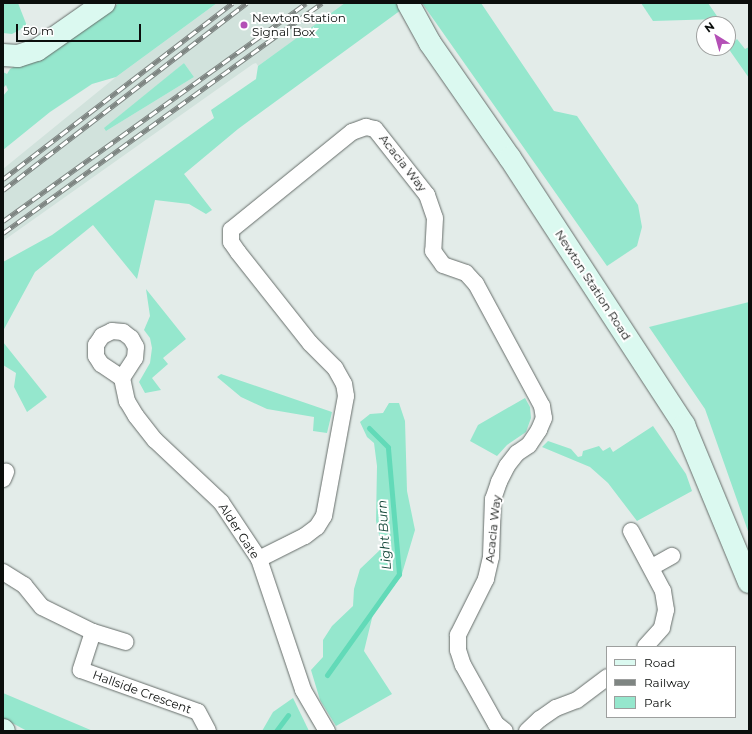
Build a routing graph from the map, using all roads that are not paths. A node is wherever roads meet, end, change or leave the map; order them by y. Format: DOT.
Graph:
graph roads {
  1 [pos="104,3"];
  2 [pos="408,3"];
  3 [pos="3,55"];
  4 [pos="122,378"];
  5 [pos="631,531"];
  6 [pos="672,556"];
  7 [pos="259,559"];
  8 [pos="652,568"];
  9 [pos="3,572"];
  10 [pos="749,582"];
  11 [pos="93,632"];
  12 [pos="126,642"];
  13 [pos="645,646"];
  14 [pos="606,678"];
  15 [pos="208,731"];
  16 [pos="327,731"];
  17 [pos="505,731"];
  18 [pos="527,731"];
  1 -- 3 [label="street"];
  2 -- 10 [label="street, Newton Station Road"];
  4 -- 7 [label="street, Alder Gate"];
  5 -- 8 [label="street"];
  6 -- 8 [label="street"];
  7 -- 16 [label="street, Alder Gate"];
  7 -- 17 [label="street, Acacia Way"];
  8 -- 13 [label="street"];
  9 -- 11 [label="street"];
  11 -- 12 [label="street"];
  11 -- 15 [label="street, Hallside Crescent"];
  14 -- 18 [label="street"];
}
